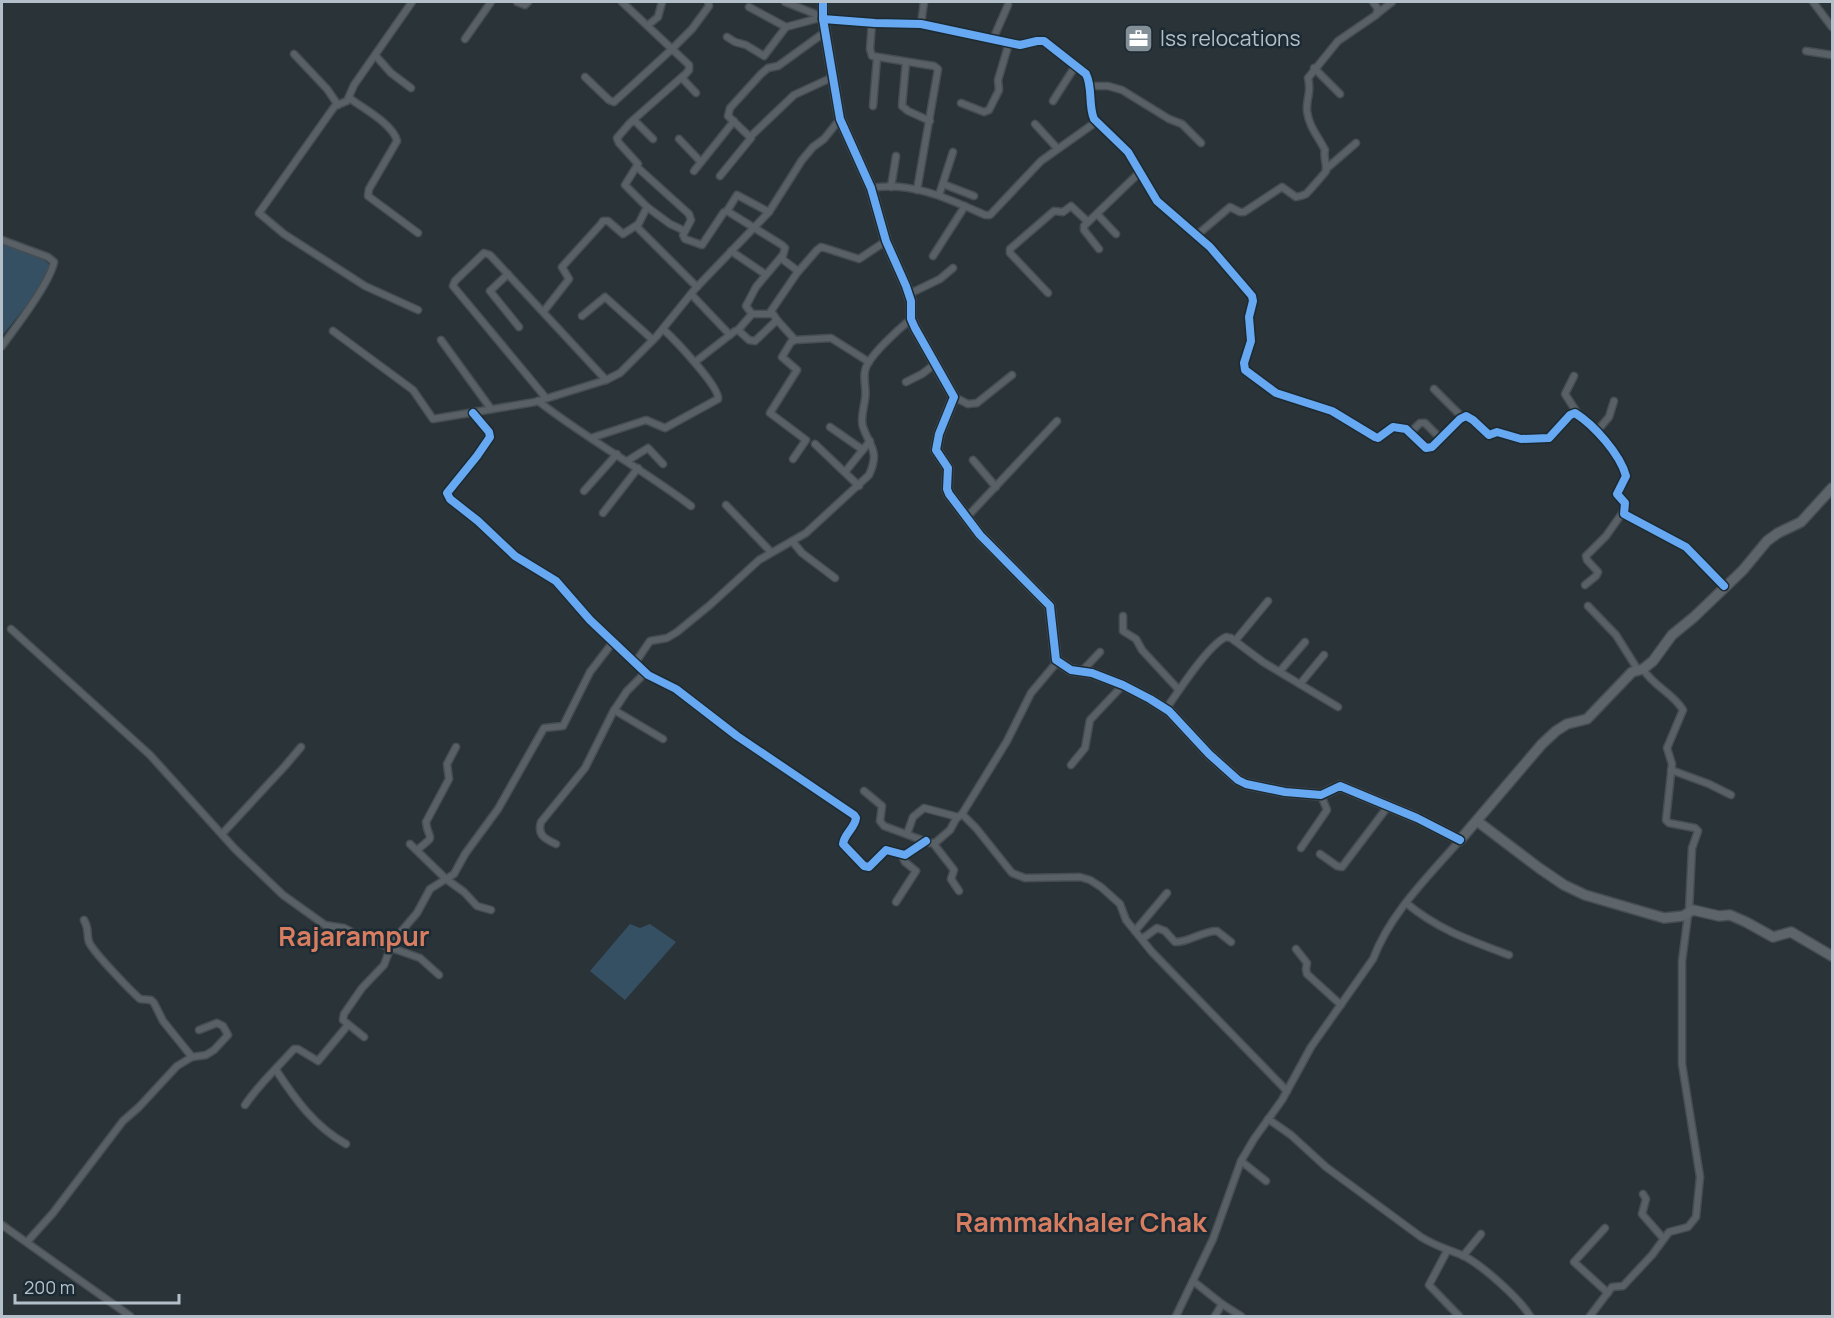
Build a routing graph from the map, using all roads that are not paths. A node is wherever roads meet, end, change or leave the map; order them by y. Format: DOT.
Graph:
graph roads {
  1 [pos="412,2"];
  2 [pos="491,2"];
  3 [pos="517,2"];
  4 [pos="528,2"];
  5 [pos="622,2"];
  6 [pos="662,2"];
  7 [pos="708,2"];
  8 [pos="785,2"];
  9 [pos="823,2"];
  10 [pos="924,2"];
  11 [pos="1373,2"];
  12 [pos="1392,2"];
  13 [pos="1813,2"];
  14 [pos="1008,5"];
  15 [pos="750,7"];
  16 [pos="1376,15"];
  17 [pos="823,18"];
  18 [pos="872,23"];
  19 [pos="921,24"];
  20 [pos="648,25"];
  21 [pos="786,27"];
  22 [pos="1833,27"];
  23 [pos="825,33"];
  24 [pos="727,37"];
  25 [pos="465,39"];
  26 [pos="993,39"];
  27 [pos="1009,43"];
  28 [pos="672,49"];
  29 [pos="1806,51"];
  30 [pos="294,54"];
  31 [pos="1833,54"];
  32 [pos="375,55"];
  33 [pos="877,58"];
  34 [pos="906,62"];
  35 [pos="1076,65"];
  36 [pos="1314,68"];
  37 [pos="683,76"];
  38 [pos="585,77"];
  39 [pos="833,77"];
  40 [pos="1089,86"];
  41 [pos="411,88"];
  42 [pos="696,93"];
  43 [pos="1340,94"];
  44 [pos="349,98"];
  45 [pos="1053,101"];
  46 [pos="960,103"];
  47 [pos="338,105"];
  48 [pos="873,106"];
  49 [pos="840,119"];
  50 [pos="632,121"];
  51 [pos="734,121"];
  52 [pos="930,121"];
  53 [pos="1096,122"];
  54 [pos="1035,124"];
  55 [pos="751,136"];
  56 [pos="653,139"];
  57 [pos="679,140"];
  58 [pos="1201,143"];
  59 [pos="1356,143"];
  60 [pos="1058,148"];
  61 [pos="953,153"];
  62 [pos="896,156"];
  63 [pos="701,162"];
  64 [pos="637,167"];
  65 [pos="1326,169"];
  66 [pos="694,171"];
  67 [pos="1140,172"];
  68 [pos="720,176"];
  69 [pos="943,184"];
  70 [pos="891,186"];
  71 [pos="871,188"];
  72 [pos="917,190"];
  73 [pos="939,195"];
  74 [pos="974,196"];
  75 [pos="964,206"];
  76 [pos="647,207"];
  77 [pos="727,211"];
  78 [pos="769,212"];
  79 [pos="1097,214"];
  80 [pos="1088,222"];
  81 [pos="637,225"];
  82 [pos="755,227"];
  83 [pos="685,231"];
  84 [pos="418,233"];
  85 [pos="1116,234"];
  86 [pos="1197,235"];
  87 [pos="2,240"];
  88 [pos="886,241"];
  89 [pos="1099,249"];
  90 [pos="731,251"];
  91 [pos="782,256"];
  92 [pos="933,256"];
  93 [pos="953,268"];
  94 [pos="798,271"];
  95 [pos="508,274"];
  96 [pos="765,274"];
  97 [pos="697,287"];
  98 [pos="1048,293"];
  99 [pos="691,294"];
  100 [pos="909,294"];
  101 [pos="418,310"];
  102 [pos="544,311"];
  103 [pos="752,314"];
  104 [pos="772,314"];
  105 [pos="582,316"];
  106 [pos="911,319"];
  107 [pos="777,320"];
  108 [pos="519,327"];
  109 [pos="663,329"];
  110 [pos="738,330"];
  111 [pos="333,331"];
  112 [pos="730,335"];
  113 [pos="441,340"];
  114 [pos="653,340"];
  115 [pos="795,340"];
  116 [pos="2,346"];
  117 [pos="869,362"];
  118 [pos="695,363"];
  119 [pos="935,363"];
  120 [pos="1012,375"];
  121 [pos="1574,376"];
  122 [pos="606,380"];
  123 [pos="906,382"];
  124 [pos="1434,389"];
  125 [pos="954,397"];
  126 [pos="546,398"];
  127 [pos="1614,400"];
  128 [pos="538,401"];
  129 [pos="491,409"];
  130 [pos="473,413"];
  131 [pos="1578,414"];
  132 [pos="1462,417"];
  133 [pos="1057,421"];
  134 [pos="830,427"];
  135 [pos="1411,432"];
  136 [pos="1596,432"];
  137 [pos="591,438"];
  138 [pos="1440,438"];
  139 [pos="870,441"];
  140 [pos="815,444"];
  141 [pos="863,450"];
  142 [pos="617,454"];
  143 [pos="794,459"];
  144 [pos="973,460"];
  145 [pos="627,461"];
  146 [pos="663,464"];
  147 [pos="638,468"];
  148 [pos="845,472"];
  149 [pos="859,486"];
  150 [pos="996,487"];
  151 [pos="1833,488"];
  152 [pos="584,491"];
  153 [pos="691,506"];
  154 [pos="726,506"];
  155 [pos="1623,512"];
  156 [pos="603,513"];
  157 [pos="967,517"];
  158 [pos="795,545"];
  159 [pos="771,552"];
  160 [pos="836,578"];
  161 [pos="1584,585"];
  162 [pos="1725,586"];
  163 [pos="1269,601"];
  164 [pos="1588,606"];
  165 [pos="1123,616"];
  166 [pos="11,629"];
  167 [pos="1235,641"];
  168 [pos="613,642"];
  169 [pos="1305,642"];
  170 [pos="1100,652"];
  171 [pos="1324,655"];
  172 [pos="638,660"];
  173 [pos="1058,662"];
  174 [pos="1640,669"];
  175 [pos="1082,671"];
  176 [pos="1280,671"];
  177 [pos="645,673"];
  178 [pos="1299,684"];
  179 [pos="1124,685"];
  180 [pos="1179,690"];
  181 [pos="1338,706"];
  182 [pos="1166,709"];
  183 [pos="614,710"];
  184 [pos="663,739"];
  185 [pos="301,747"];
  186 [pos="456,747"];
  187 [pos="1071,765"];
  188 [pos="1671,771"];
  189 [pos="864,791"];
  190 [pos="1321,795"];
  191 [pos="1731,795"];
  192 [pos="1389,806"];
  193 [pos="960,815"];
  194 [pos="1477,821"];
  195 [pos="222,834"];
  196 [pos="907,834"];
  197 [pos="1460,840"];
  198 [pos="930,842"];
  199 [pos="411,844"];
  200 [pos="556,844"];
  201 [pos="1301,848"];
  202 [pos="417,850"];
  203 [pos="1320,854"];
  204 [pos="902,856"];
  205 [pos="446,879"];
  206 [pos="959,891"];
  207 [pos="1167,893"];
  208 [pos="896,902"];
  209 [pos="1406,903"];
  210 [pos="491,910"];
  211 [pos="1688,913"];
  212 [pos="84,920"];
  213 [pos="1135,931"];
  214 [pos="1142,939"];
  215 [pos="1231,942"];
  216 [pos="390,947"];
  217 [pos="1296,949"];
  218 [pos="1509,955"];
  219 [pos="1833,956"];
  220 [pos="439,975"];
  221 [pos="1341,1005"];
  222 [pos="348,1025"];
  223 [pos="199,1030"];
  224 [pos="364,1037"];
  225 [pos="192,1057"];
  226 [pos="276,1070"];
  227 [pos="1287,1090"];
  228 [pos="245,1105"];
  229 [pos="1268,1119"];
  230 [pos="346,1144"];
  231 [pos="1241,1161"];
  232 [pos="1266,1181"];
  233 [pos="1643,1194"];
  234 [pos="2,1225"];
  235 [pos="1605,1228"];
  236 [pos="1481,1234"];
  237 [pos="1663,1238"];
  238 [pos="27,1242"];
  239 [pos="1447,1251"];
  240 [pos="1463,1256"];
  241 [pos="1193,1281"];
  242 [pos="1608,1293"];
  243 [pos="1222,1304"];
  244 [pos="130,1317"];
  245 [pos="1176,1317"];
  246 [pos="1215,1317"];
  247 [pos="1241,1317"];
  248 [pos="1459,1317"];
  249 [pos="1530,1317"];
  250 [pos="1590,1317"];
  1 -- 32 [label="street"];
  2 -- 25 [label="street"];
  3 -- 4 [label="street"];
  5 -- 20 [label="street"];
  6 -- 20 [label="street"];
  7 -- 28 [label="street"];
  8 -- 17 [label="street"];
  9 -- 17 [label="street"];
  10 -- 19 [label="street"];
  11 -- 16 [label="street"];
  12 -- 16 [label="street"];
  13 -- 22 [label="street"];
  14 -- 26 [label="street"];
  15 -- 21 [label="street"];
  16 -- 36 [label="street"];
  17 -- 18 [label="street"];
  17 -- 21 [label="street"];
  17 -- 23 [label="street"];
  18 -- 19 [label="street"];
  18 -- 33 [label="street"];
  19 -- 26 [label="street"];
  20 -- 28 [label="street"];
  21 -- 24 [label="street"];
  23 -- 39 [label="street"];
  23 -- 51 [label="street"];
  26 -- 27 [label="street"];
  27 -- 35 [label="street"];
  27 -- 46 [label="street"];
  28 -- 37 [label="street"];
  28 -- 38 [label="street"];
  29 -- 31 [label="street"];
  30 -- 47 [label="street"];
  32 -- 41 [label="street"];
  32 -- 44 [label="street"];
  33 -- 34 [label="street"];
  33 -- 48 [label="street"];
  34 -- 52 [label="street"];
  34 -- 52 [label="street"];
  35 -- 40 [label="street"];
  35 -- 45 [label="street"];
  36 -- 43 [label="street"];
  36 -- 65 [label="street"];
  37 -- 42 [label="street"];
  37 -- 50 [label="street"];
  39 -- 49 [label="street"];
  39 -- 55 [label="street"];
  40 -- 53 [label="street"];
  40 -- 58 [label="street"];
  44 -- 47 [label="street"];
  44 -- 84 [label="street"];
  47 -- 101 [label="street"];
  49 -- 71 [label="street"];
  49 -- 78 [label="street"];
  50 -- 56 [label="street"];
  50 -- 64 [label="street"];
  51 -- 55 [label="street"];
  51 -- 63 [label="street"];
  52 -- 72 [label="street"];
  53 -- 60 [label="street"];
  53 -- 67 [label="street"];
  54 -- 60 [label="street"];
  55 -- 68 [label="street"];
  57 -- 63 [label="street"];
  59 -- 65 [label="street"];
  60 -- 75 [label="street"];
  61 -- 69 [label="street"];
  62 -- 70 [label="street"];
  63 -- 66 [label="street"];
  64 -- 76 [label="street"];
  64 -- 83 [label="street"];
  65 -- 86 [label="street"];
  67 -- 79 [label="street"];
  67 -- 86 [label="street"];
  69 -- 73 [label="street"];
  69 -- 74 [label="street"];
  70 -- 71 [label="street"];
  70 -- 72 [label="street"];
  71 -- 88 [label="street"];
  72 -- 73 [label="street"];
  73 -- 75 [label="street"];
  75 -- 92 [label="street"];
  76 -- 81 [label="street"];
  76 -- 83 [label="street"];
  77 -- 78 [label="street"];
  77 -- 82 [label="street"];
  77 -- 83 [label="street"];
  78 -- 82 [label="street"];
  79 -- 80 [label="street"];
  79 -- 85 [label="street"];
  80 -- 89 [label="street"];
  80 -- 98 [label="street"];
  81 -- 97 [label="street"];
  81 -- 102 [label="street"];
  82 -- 90 [label="street"];
  82 -- 91 [label="street"];
  86 -- 135 [label="street"];
  87 -- 116 [label="street"];
  88 -- 94 [label="street"];
  88 -- 100 [label="street"];
  90 -- 96 [label="street"];
  90 -- 97 [label="street"];
  91 -- 94 [label="street"];
  91 -- 96 [label="street"];
  93 -- 100 [label="street"];
  94 -- 104 [label="street"];
  95 -- 102 [label="street"];
  95 -- 108 [label="street"];
  95 -- 126 [label="street"];
  96 -- 103 [label="street"];
  97 -- 99 [label="street"];
  99 -- 109 [label="street"];
  99 -- 112 [label="street"];
  100 -- 106 [label="street"];
  102 -- 122 [label="street"];
  103 -- 104 [label="street"];
  103 -- 110 [label="street"];
  104 -- 107 [label="street"];
  105 -- 114 [label="street"];
  106 -- 117 [label="street"];
  106 -- 119 [label="street"];
  107 -- 110 [label="street"];
  107 -- 115 [label="street"];
  109 -- 114 [label="street"];
  109 -- 118 [label="street"];
  110 -- 112 [label="street"];
  111 -- 130 [label="street"];
  112 -- 118 [label="street"];
  113 -- 129 [label="street"];
  114 -- 122 [label="street"];
  115 -- 117 [label="street"];
  115 -- 143 [label="street"];
  117 -- 139 [label="street"];
  118 -- 137 [label="street"];
  119 -- 123 [label="street"];
  119 -- 125 [label="street"];
  120 -- 125 [label="street"];
  121 -- 131 [label="street"];
  122 -- 126 [label="street"];
  124 -- 132 [label="street"];
  125 -- 157 [label="street"];
  126 -- 128 [label="street"];
  127 -- 136 [label="street"];
  128 -- 129 [label="street"];
  128 -- 137 [label="street"];
  129 -- 130 [label="street"];
  130 -- 168 [label="street"];
  131 -- 132 [label="street"];
  131 -- 136 [label="street"];
  132 -- 138 [label="street"];
  133 -- 150 [label="street"];
  134 -- 141 [label="street"];
  135 -- 138 [label="street"];
  135 -- 138 [label="street"];
  136 -- 155 [label="street"];
  137 -- 142 [label="street"];
  139 -- 141 [label="street"];
  139 -- 149 [label="street"];
  140 -- 148 [label="street"];
  141 -- 148 [label="street"];
  142 -- 145 [label="street"];
  142 -- 152 [label="street"];
  144 -- 150 [label="street"];
  145 -- 146 [label="street"];
  145 -- 147 [label="street"];
  147 -- 153 [label="street"];
  147 -- 156 [label="street"];
  148 -- 149 [label="street"];
  149 -- 158 [label="street"];
  150 -- 157 [label="street"];
  151 -- 162 [label="street"];
  154 -- 159 [label="street"];
  155 -- 161 [label="street"];
  155 -- 162 [label="street"];
  157 -- 173 [label="street"];
  158 -- 159 [label="street"];
  158 -- 160 [label="street"];
  159 -- 172 [label="street"];
  162 -- 174 [label="street"];
  163 -- 167 [label="street"];
  164 -- 174 [label="street"];
  165 -- 180 [label="street"];
  166 -- 195 [label="street"];
  167 -- 176 [label="street"];
  167 -- 180 [label="street"];
  168 -- 172 [label="street"];
  168 -- 205 [label="street"];
  169 -- 176 [label="street"];
  170 -- 175 [label="street"];
  171 -- 178 [label="street"];
  172 -- 177 [label="street"];
  173 -- 175 [label="street"];
  173 -- 193 [label="street"];
  174 -- 188 [label="street"];
  174 -- 194 [label="street"];
  175 -- 179 [label="street"];
  176 -- 178 [label="street"];
  177 -- 183 [label="street"];
  177 -- 204 [label="street"];
  178 -- 181 [label="street"];
  179 -- 182 [label="street"];
  179 -- 187 [label="street"];
  180 -- 182 [label="street"];
  182 -- 190 [label="street"];
  183 -- 184 [label="street"];
  183 -- 200 [label="street"];
  185 -- 195 [label="street"];
  186 -- 202 [label="street"];
  188 -- 191 [label="street"];
  188 -- 211 [label="street"];
  189 -- 196 [label="street"];
  190 -- 192 [label="street"];
  190 -- 201 [label="street"];
  192 -- 197 [label="street"];
  192 -- 203 [label="street"];
  193 -- 196 [label="street"];
  193 -- 198 [label="street"];
  193 -- 213 [label="street"];
  194 -- 197 [label="street"];
  194 -- 211 [label="street"];
  195 -- 216 [label="street"];
  196 -- 198 [label="street"];
  197 -- 209 [label="street"];
  198 -- 204 [label="street"];
  198 -- 206 [label="street"];
  199 -- 202 [label="street"];
  202 -- 205 [label="street"];
  204 -- 208 [label="street"];
  205 -- 210 [label="street"];
  205 -- 216 [label="street"];
  207 -- 213 [label="street"];
  209 -- 218 [label="street"];
  209 -- 221 [label="street"];
  211 -- 219 [label="street"];
  211 -- 237 [label="street"];
  212 -- 225 [label="street"];
  213 -- 214 [label="street"];
  214 -- 215 [label="street"];
  214 -- 227 [label="street"];
  216 -- 220 [label="street"];
  216 -- 222 [label="street"];
  217 -- 221 [label="street"];
  221 -- 227 [label="street"];
  222 -- 224 [label="street"];
  222 -- 226 [label="street"];
  223 -- 225 [label="street"];
  225 -- 238 [label="street"];
  226 -- 228 [label="street"];
  226 -- 230 [label="street"];
  227 -- 229 [label="street"];
  229 -- 231 [label="street"];
  229 -- 239 [label="street"];
  231 -- 232 [label="street"];
  231 -- 241 [label="street"];
  233 -- 237 [label="street"];
  234 -- 238 [label="street"];
  235 -- 242 [label="street"];
  236 -- 240 [label="street"];
  237 -- 242 [label="street"];
  238 -- 244 [label="street"];
  239 -- 240 [label="street"];
  239 -- 248 [label="street"];
  240 -- 249 [label="street"];
  241 -- 243 [label="street"];
  241 -- 245 [label="street"];
  242 -- 250 [label="street"];
  243 -- 246 [label="street"];
  243 -- 247 [label="street"];
}
